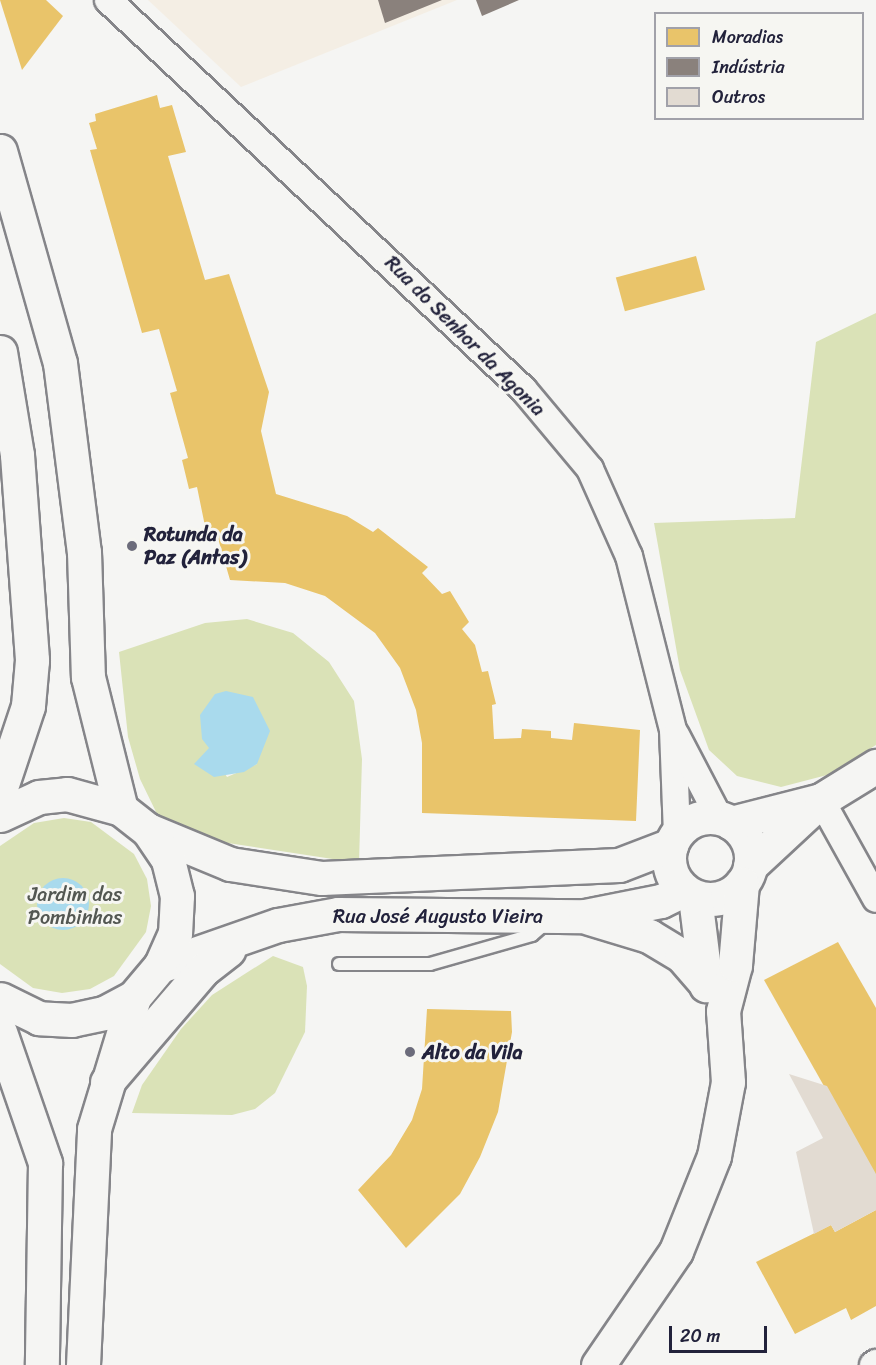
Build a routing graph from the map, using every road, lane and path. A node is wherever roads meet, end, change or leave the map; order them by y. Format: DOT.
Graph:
graph roads {
  1 [pos="108,0"];
  2 [pos="0,151"];
  3 [pos="0,352"];
  4 [pos="673,730"];
  5 [pos="876,766"];
  6 [pos="0,790"];
  7 [pos="821,800"];
  8 [pos="121,809"];
  9 [pos="0,815"];
  10 [pos="725,821"];
  11 [pos="148,830"];
  12 [pos="674,840"];
  13 [pos="746,875"];
  14 [pos="689,894"];
  15 [pos="876,899"];
  16 [pos="570,916"];
  17 [pos="242,939"];
  18 [pos="339,964"];
  19 [pos="160,966"];
  20 [pos="704,981"];
  21 [pos="134,997"];
  22 [pos="0,999"];
  23 [pos="723,1011"];
  24 [pos="0,1032"];
  25 [pos="104,1085"];
  26 [pos="42,1365"];
  27 [pos="83,1365"];
  28 [pos="598,1365"];
  1 -- 4 [label="street, Rua do Senhor da Agonia"];
  2 -- 8 [label="main road"];
  3 -- 6 [label="main road"];
  4 -- 10 [label="street"];
  4 -- 12 [label="street, Rua do Senhor da Agonia"];
  5 -- 7 [label="main road"];
  7 -- 10 [label="main road"];
  7 -- 13 [label="main road"];
  7 -- 15 [label="street"];
  8 -- 9 [label="main road"];
  8 -- 11 [label="main road"];
  10 -- 12 [label="main road"];
  10 -- 13 [label="main road"];
  11 -- 12 [label="main road, Rua José Augusto Vieira"];
  11 -- 19 [label="main road"];
  12 -- 14 [label="main road"];
  13 -- 14 [label="main road"];
  13 -- 23 [label="main road"];
  14 -- 16 [label="main road, Rua José Augusto Vieira"];
  14 -- 20 [label="main road"];
  16 -- 17 [label="main road, Rua José Augusto Vieira"];
  16 -- 18 [label="lane"];
  16 -- 20 [label="main road"];
  17 -- 19 [label="main road, Rua José Augusto Vieira"];
  17 -- 25 [label="main road"];
  19 -- 21 [label="main road"];
  20 -- 23 [label="main road"];
  21 -- 22 [label="main road"];
  21 -- 25 [label="main road"];
  23 -- 28 [label="main road"];
  24 -- 26 [label="main road"];
  25 -- 27 [label="main road"];
}
